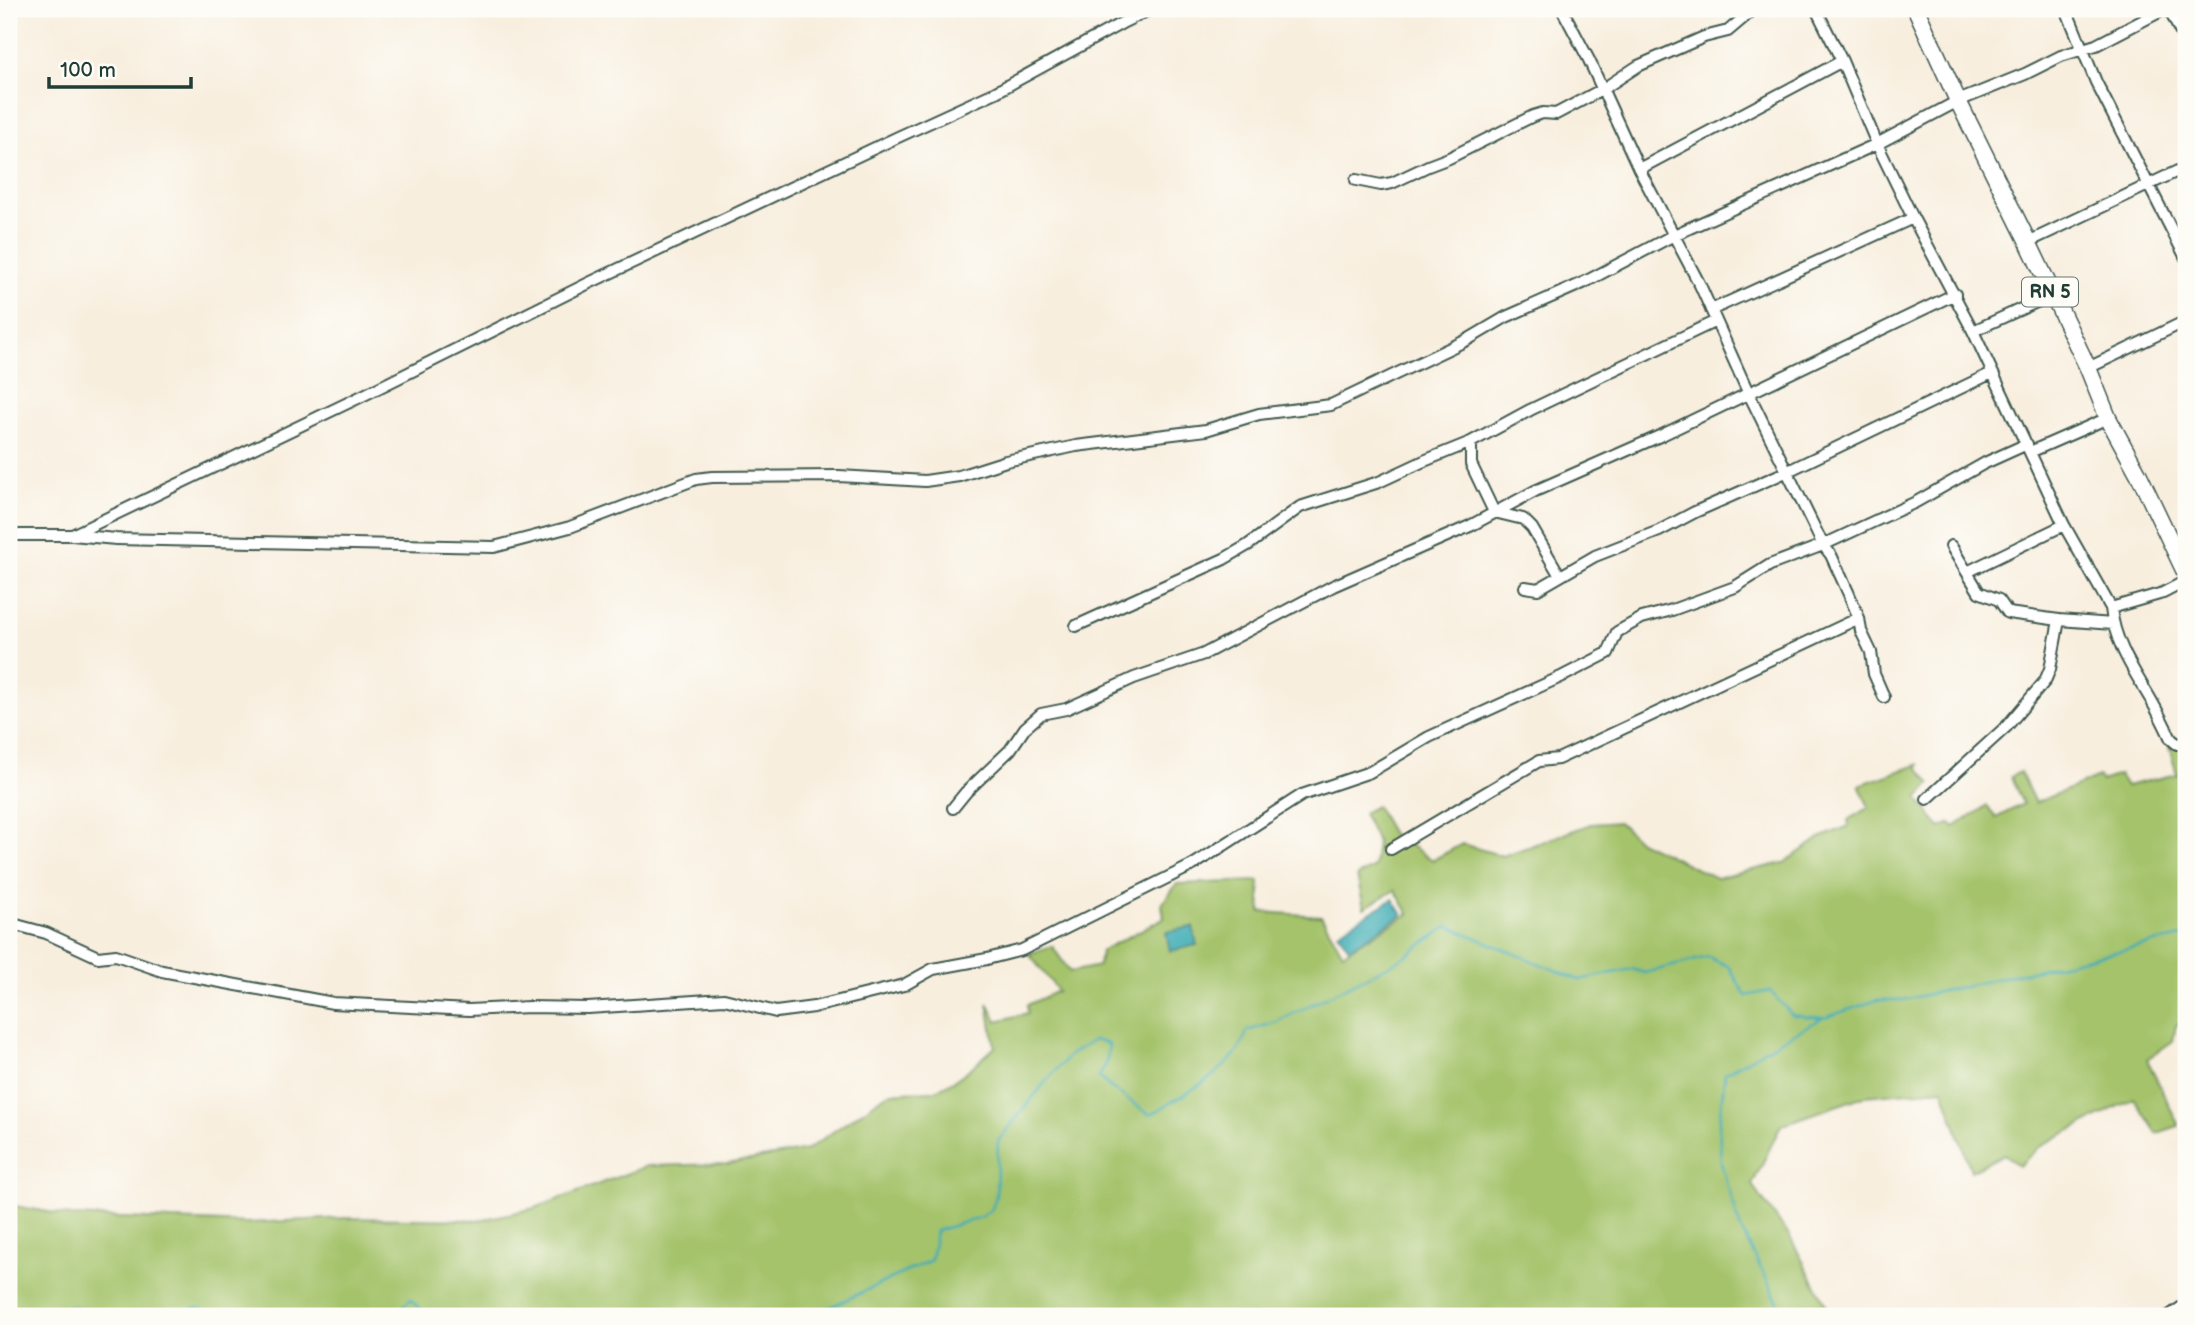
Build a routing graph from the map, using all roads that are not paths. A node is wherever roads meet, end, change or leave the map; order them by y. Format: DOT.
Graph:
graph roads {
  1 [pos="1152,9"];
  2 [pos="1562,9"];
  3 [pos="1754,9"];
  4 [pos="1816,9"];
  5 [pos="1916,9"];
  6 [pos="2066,9"];
  7 [pos="2167,9"];
  8 [pos="2186,43"];
  9 [pos="2082,49"];
  10 [pos="1842,61"];
  11 [pos="1603,89"];
  12 [pos="1958,101"];
  13 [pos="1877,144"];
  14 [pos="2186,167"];
  15 [pos="1639,169"];
  16 [pos="1356,180"];
  17 [pos="2147,185"];
  18 [pos="1913,218"];
  19 [pos="1674,235"];
  20 [pos="2028,242"];
  21 [pos="2186,258"];
  22 [pos="1955,294"];
  23 [pos="2052,295"];
  24 [pos="1713,316"];
  25 [pos="2186,321"];
  26 [pos="1973,331"];
  27 [pos="2088,368"];
  28 [pos="1992,373"];
  29 [pos="1748,392"];
  30 [pos="2108,418"];
  31 [pos="1471,442"];
  32 [pos="2029,448"];
  33 [pos="1788,471"];
  34 [pos="1494,512"];
  35 [pos="2064,526"];
  36 [pos="9,535"];
  37 [pos="72,535"];
  38 [pos="1822,545"];
  39 [pos="1951,546"];
  40 [pos="1967,572"];
  41 [pos="2186,574"];
  42 [pos="1560,576"];
  43 [pos="2186,581"];
  44 [pos="1525,587"];
  45 [pos="2111,608"];
  46 [pos="1858,618"];
  47 [pos="2059,620"];
  48 [pos="2113,624"];
  49 [pos="1076,626"];
  50 [pos="1884,697"];
  51 [pos="2186,743"];
  52 [pos="1927,799"];
  53 [pos="953,808"];
  54 [pos="1391,849"];
  55 [pos="9,923"];
  56 [pos="2186,1304"];
  57 [pos="2169,1316"];
  1 -- 37 [label="street"];
  2 -- 11 [label="street"];
  3 -- 11 [label="street"];
  4 -- 10 [label="street"];
  5 -- 12 [label="main road, RN 5"];
  6 -- 9 [label="street"];
  7 -- 8 [label="street"];
  7 -- 9 [label="street"];
  9 -- 12 [label="street"];
  9 -- 17 [label="street"];
  10 -- 13 [label="street"];
  10 -- 15 [label="street"];
  11 -- 15 [label="street"];
  11 -- 16 [label="street"];
  12 -- 13 [label="street"];
  12 -- 20 [label="main road, RN 5"];
  13 -- 18 [label="street"];
  13 -- 19 [label="street"];
  14 -- 17 [label="street"];
  15 -- 19 [label="street"];
  17 -- 20 [label="street"];
  17 -- 21 [label="street"];
  18 -- 22 [label="street"];
  18 -- 24 [label="street"];
  19 -- 24 [label="street"];
  19 -- 37 [label="street"];
  20 -- 23 [label="main road, RN 5"];
  22 -- 26 [label="street"];
  22 -- 29 [label="street"];
  23 -- 26 [label="street"];
  23 -- 27 [label="main road, RN 5"];
  24 -- 29 [label="street"];
  24 -- 31 [label="street"];
  25 -- 27 [label="street"];
  26 -- 28 [label="street"];
  27 -- 30 [label="main road, RN 5"];
  28 -- 32 [label="street"];
  28 -- 33 [label="street"];
  29 -- 33 [label="street"];
  29 -- 34 [label="street"];
  30 -- 32 [label="street"];
  30 -- 41 [label="main road, RN 5"];
  31 -- 34 [label="street"];
  31 -- 49 [label="street"];
  32 -- 35 [label="street"];
  32 -- 38 [label="street"];
  33 -- 38 [label="street"];
  33 -- 42 [label="street"];
  34 -- 42 [label="street"];
  34 -- 53 [label="street"];
  35 -- 40 [label="street"];
  35 -- 45 [label="street"];
  36 -- 37 [label="street"];
  38 -- 46 [label="street"];
  38 -- 55 [label="street"];
  39 -- 40 [label="street"];
  40 -- 47 [label="street"];
  42 -- 44 [label="street"];
  43 -- 45 [label="street"];
  45 -- 48 [label="street"];
  46 -- 50 [label="street"];
  46 -- 54 [label="street"];
  47 -- 48 [label="street"];
  47 -- 52 [label="street"];
  48 -- 51 [label="street"];
  56 -- 57 [label="street"];
}
